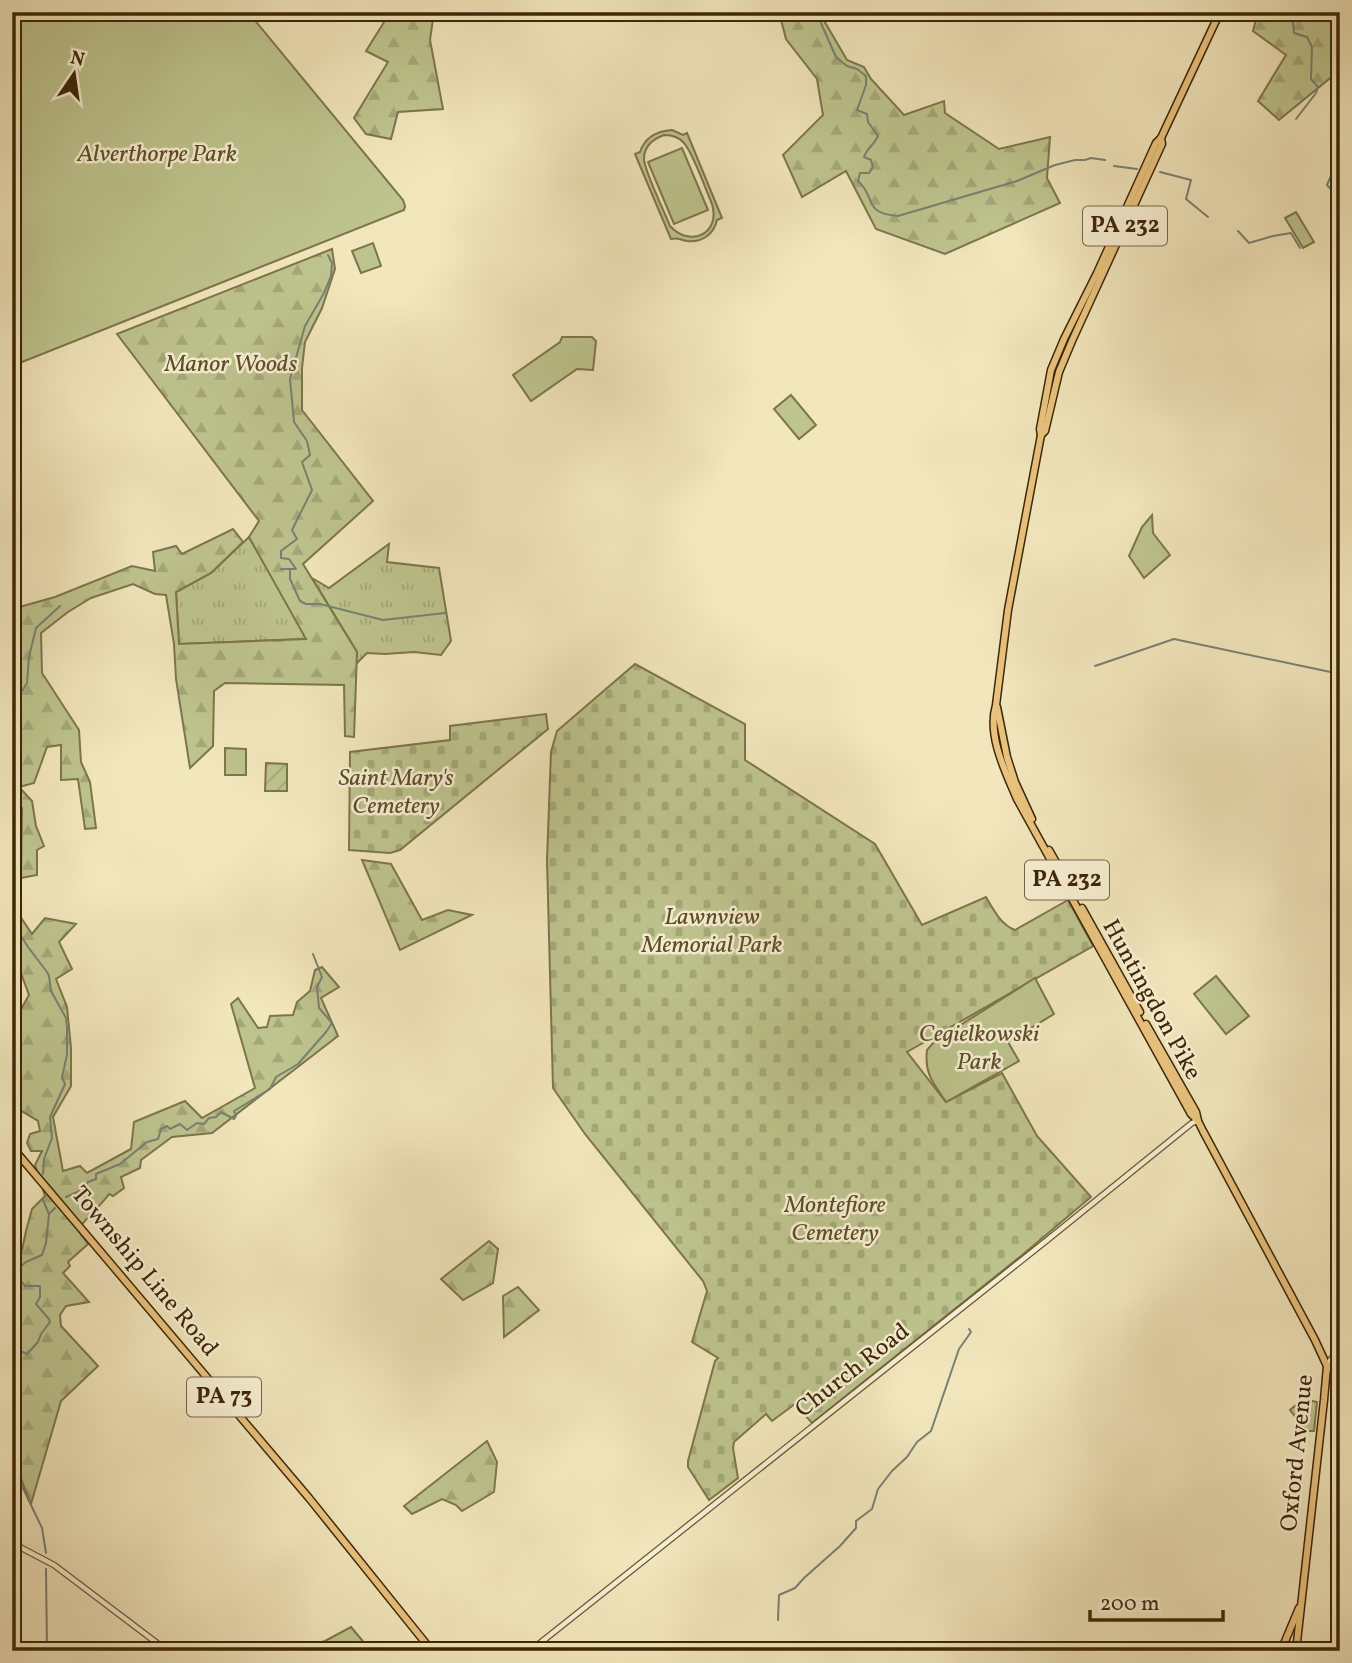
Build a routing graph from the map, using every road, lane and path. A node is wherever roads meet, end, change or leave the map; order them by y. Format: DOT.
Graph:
graph roads {
  1 [pos="1220,12"];
  2 [pos="1198,1121"];
  3 [pos="12,1147"];
  4 [pos="1258,1234"];
  5 [pos="1340,1353"];
  6 [pos="1327,1366"];
  7 [pos="1340,1373"];
  8 [pos="12,1543"];
  9 [pos="1301,1603"];
  10 [pos="1296,1648"];
  11 [pos="162,1651"];
  12 [pos="432,1651"];
  13 [pos="530,1651"];
  14 [pos="1283,1651"];
  1 -- 2 [label="main road, Huntingdon Pike / PA 232"];
  2 -- 4 [label="main road, Huntingdon Pike / PA 232"];
  2 -- 13 [label="street, Church Road"];
  3 -- 12 [label="main road, Township Line Road / PA 73"];
  4 -- 6 [label="main road, Oxford Avenue / PA 232"];
  5 -- 6 [label="street"];
  6 -- 7 [label="main road"];
  6 -- 9 [label="main road, Oxford Avenue"];
  8 -- 11 [label="street"];
  9 -- 10 [label="main road, Oxford Avenue"];
  9 -- 14 [label="main road"];
  10 -- 14 [label="main road"];
}
